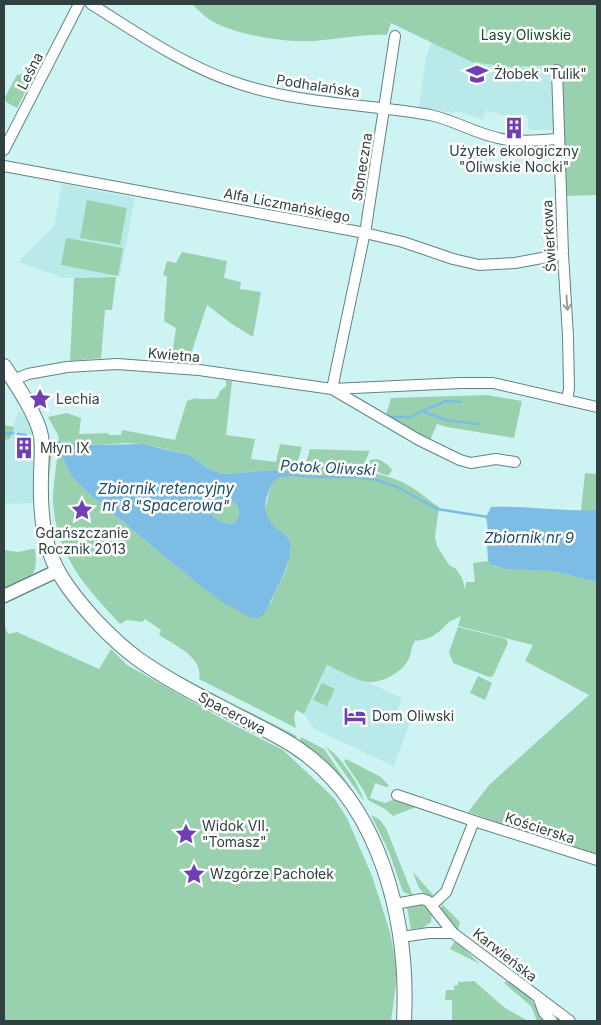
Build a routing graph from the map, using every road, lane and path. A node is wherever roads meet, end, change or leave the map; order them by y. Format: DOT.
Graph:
graph roads {
  1 [pos="79,4"];
  2 [pos="91,4"];
  3 [pos="395,36"];
  4 [pos="557,70"];
  5 [pos="385,110"];
  6 [pos="558,139"];
  7 [pos="4,150"];
  8 [pos="4,166"];
  9 [pos="365,233"];
  10 [pos="563,254"];
  11 [pos="4,366"];
  12 [pos="13,380"];
  13 [pos="332,389"];
  14 [pos="567,400"];
  15 [pos="597,407"];
  16 [pos="514,462"];
  17 [pos="57,571"];
  18 [pos="41,579"];
  19 [pos="65,584"];
  20 [pos="4,596"];
  21 [pos="397,795"];
  22 [pos="474,821"];
  23 [pos="597,860"];
  24 [pos="395,904"];
  25 [pos="432,905"];
  26 [pos="439,916"];
  27 [pos="429,933"];
  28 [pos="453,933"];
  29 [pos="401,937"];
  30 [pos="539,999"];
  31 [pos="404,1021"];
  32 [pos="552,1021"];
  33 [pos="570,1021"];
  1 -- 7 [label="street, Leśna"];
  2 -- 5 [label="street, Podhalańska"];
  3 -- 5 [label="street, Słoneczna"];
  4 -- 6 [label="street, Świerkowa"];
  5 -- 6 [label="street, Podhalańska"];
  5 -- 9 [label="street, Słoneczna"];
  6 -- 10 [label="street, Świerkowa"];
  8 -- 9 [label="street, Alfa Liczmańskiego"];
  9 -- 10 [label="street, Alfa Liczmańskiego"];
  9 -- 13 [label="street, Słoneczna"];
  10 -- 14 [label="street, Świerkowa, one-way"];
  11 -- 12 [label="main road, Spacerowa"];
  12 -- 13 [label="street, Kwietna"];
  12 -- 17 [label="main road, Spacerowa"];
  13 -- 14 [label="street, Kwietna"];
  13 -- 16 [label="street, Kwietna"];
  14 -- 15 [label="street, Kwietna"];
  17 -- 18 [label="street"];
  17 -- 19 [label="main road, Spacerowa"];
  18 -- 19 [label="street"];
  18 -- 20 [label="street"];
  19 -- 24 [label="main road, Spacerowa"];
  21 -- 22 [label="street, Kościerska"];
  22 -- 23 [label="street, Kościerska"];
  22 -- 25 [label="street"];
  24 -- 25 [label="street"];
  24 -- 29 [label="main road, Spacerowa"];
  25 -- 26 [label="street, Karwieńska"];
  26 -- 27 [label="street"];
  26 -- 28 [label="street, Karwieńska"];
  27 -- 28 [label="street, Karwieńska"];
  27 -- 29 [label="street, Karwieńska"];
  28 -- 30 [label="street, Karwieńska"];
  29 -- 31 [label="main road, Spacerowa"];
  30 -- 32 [label="street, Karwieńska"];
  30 -- 33 [label="street, Karwieńska"];
}
